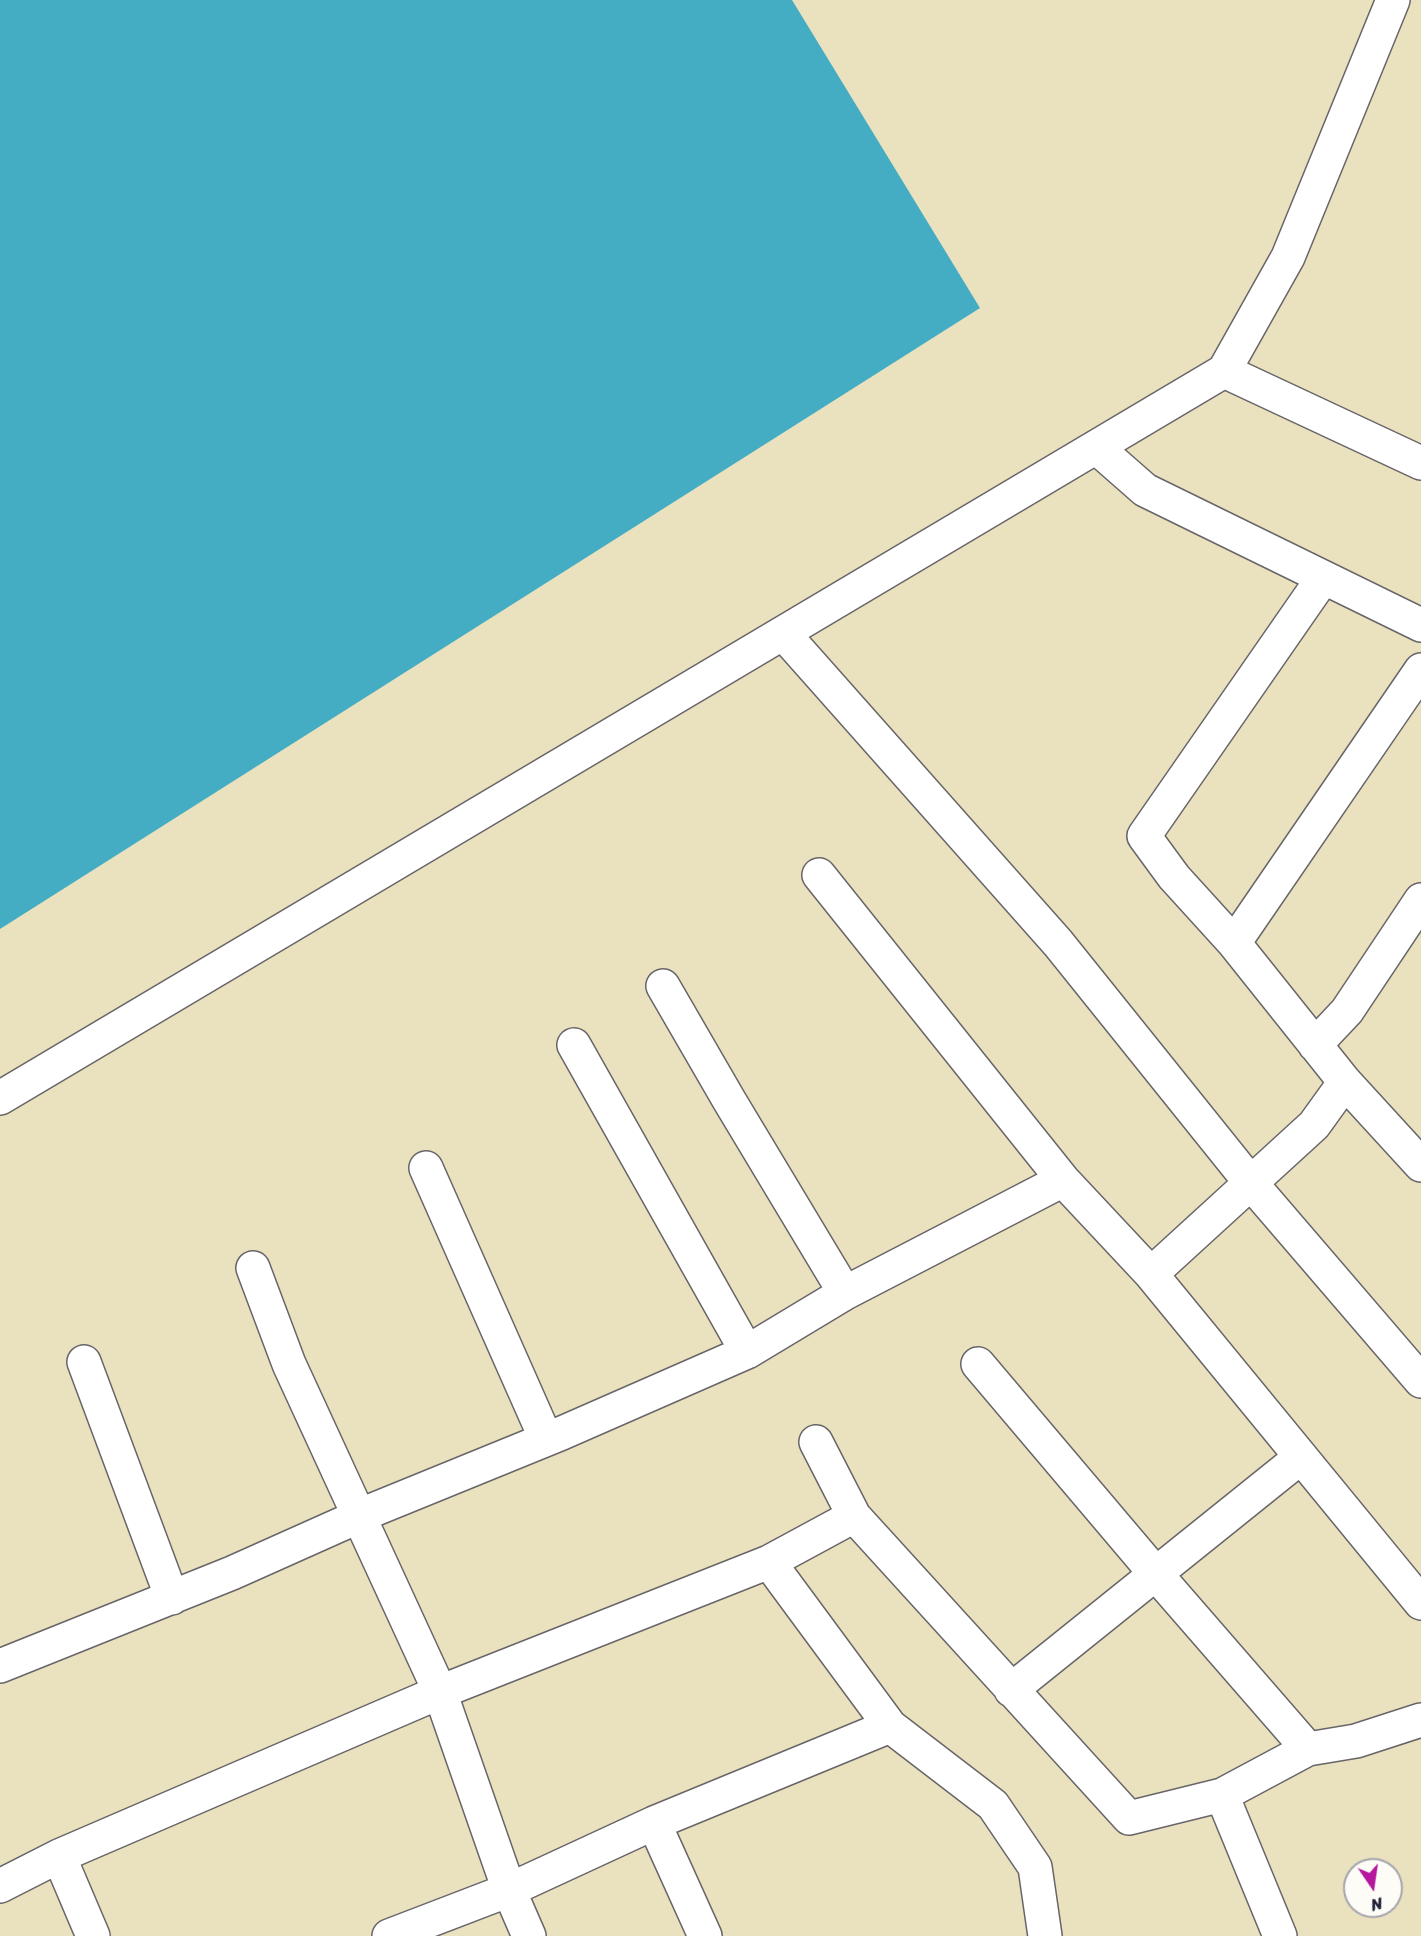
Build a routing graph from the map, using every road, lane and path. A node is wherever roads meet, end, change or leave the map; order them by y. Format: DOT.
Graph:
graph roads {
  1 [pos="1393,0"];
  2 [pos="1224,371"];
  3 [pos="1096,447"];
  4 [pos="1421,463"];
  5 [pos="1323,578"];
  6 [pos="1421,625"];
  7 [pos="783,633"];
  8 [pos="1421,670"];
  9 [pos="819,875"];
  10 [pos="1421,900"];
  11 [pos="1234,943"];
  12 [pos="663,986"];
  13 [pos="574,1045"];
  14 [pos="1315,1045"];
  15 [pos="1345,1082"];
  16 [pos="0,1098"];
  17 [pos="1417,1151"];
  18 [pos="426,1168"];
  19 [pos="1063,1179"];
  20 [pos="1250,1182"];
  21 [pos="253,1268"];
  22 [pos="1151,1274"];
  23 [pos="845,1293"];
  24 [pos="747,1352"];
  25 [pos="84,1362"];
  26 [pos="978,1364"];
  27 [pos="1421,1381"];
  28 [pos="546,1439"];
  29 [pos="816,1442"];
  30 [pos="1301,1456"];
  31 [pos="854,1516"];
  32 [pos="359,1517"];
  33 [pos="769,1562"];
  34 [pos="1155,1573"];
  35 [pos="172,1598"];
  36 [pos="1421,1603"];
  37 [pos="0,1666"];
  38 [pos="1011,1690"];
  39 [pos="440,1692"];
  40 [pos="1421,1720"];
  41 [pos="890,1726"];
  42 [pos="1308,1749"];
  43 [pos="1222,1795"];
  44 [pos="654,1823"];
  45 [pos="59,1856"];
  46 [pos="0,1886"];
  47 [pos="509,1890"];
  48 [pos="93,1936"];
  49 [pos="389,1936"];
  50 [pos="529,1936"];
  51 [pos="705,1936"];
  52 [pos="1046,1936"];
  53 [pos="1280,1936"];
  1 -- 2 [label="street"];
  2 -- 3 [label="street"];
  2 -- 4 [label="street"];
  3 -- 5 [label="street"];
  3 -- 7 [label="street"];
  5 -- 6 [label="street"];
  5 -- 11 [label="street"];
  7 -- 16 [label="street"];
  7 -- 20 [label="street"];
  8 -- 11 [label="street"];
  9 -- 19 [label="street"];
  10 -- 14 [label="street"];
  11 -- 14 [label="street"];
  12 -- 23 [label="street"];
  13 -- 24 [label="street"];
  14 -- 15 [label="street"];
  15 -- 17 [label="street"];
  15 -- 20 [label="street"];
  18 -- 28 [label="street"];
  19 -- 22 [label="street"];
  19 -- 23 [label="street"];
  20 -- 22 [label="street"];
  20 -- 27 [label="street"];
  21 -- 32 [label="street"];
  22 -- 30 [label="street"];
  23 -- 24 [label="street"];
  24 -- 28 [label="street"];
  25 -- 35 [label="street"];
  26 -- 34 [label="street"];
  28 -- 32 [label="street"];
  29 -- 31 [label="street"];
  30 -- 34 [label="street"];
  30 -- 36 [label="street"];
  31 -- 33 [label="street"];
  31 -- 38 [label="street"];
  32 -- 35 [label="street"];
  32 -- 39 [label="street"];
  33 -- 39 [label="street"];
  33 -- 41 [label="street"];
  34 -- 38 [label="street"];
  34 -- 42 [label="street"];
  35 -- 37 [label="street"];
  38 -- 43 [label="street"];
  39 -- 45 [label="street"];
  39 -- 47 [label="street"];
  40 -- 42 [label="street"];
  41 -- 44 [label="street"];
  41 -- 52 [label="street"];
  42 -- 43 [label="street"];
  43 -- 53 [label="street"];
  44 -- 47 [label="street"];
  44 -- 51 [label="street"];
  45 -- 46 [label="street"];
  45 -- 48 [label="street"];
  47 -- 49 [label="street"];
  47 -- 50 [label="street"];
}
